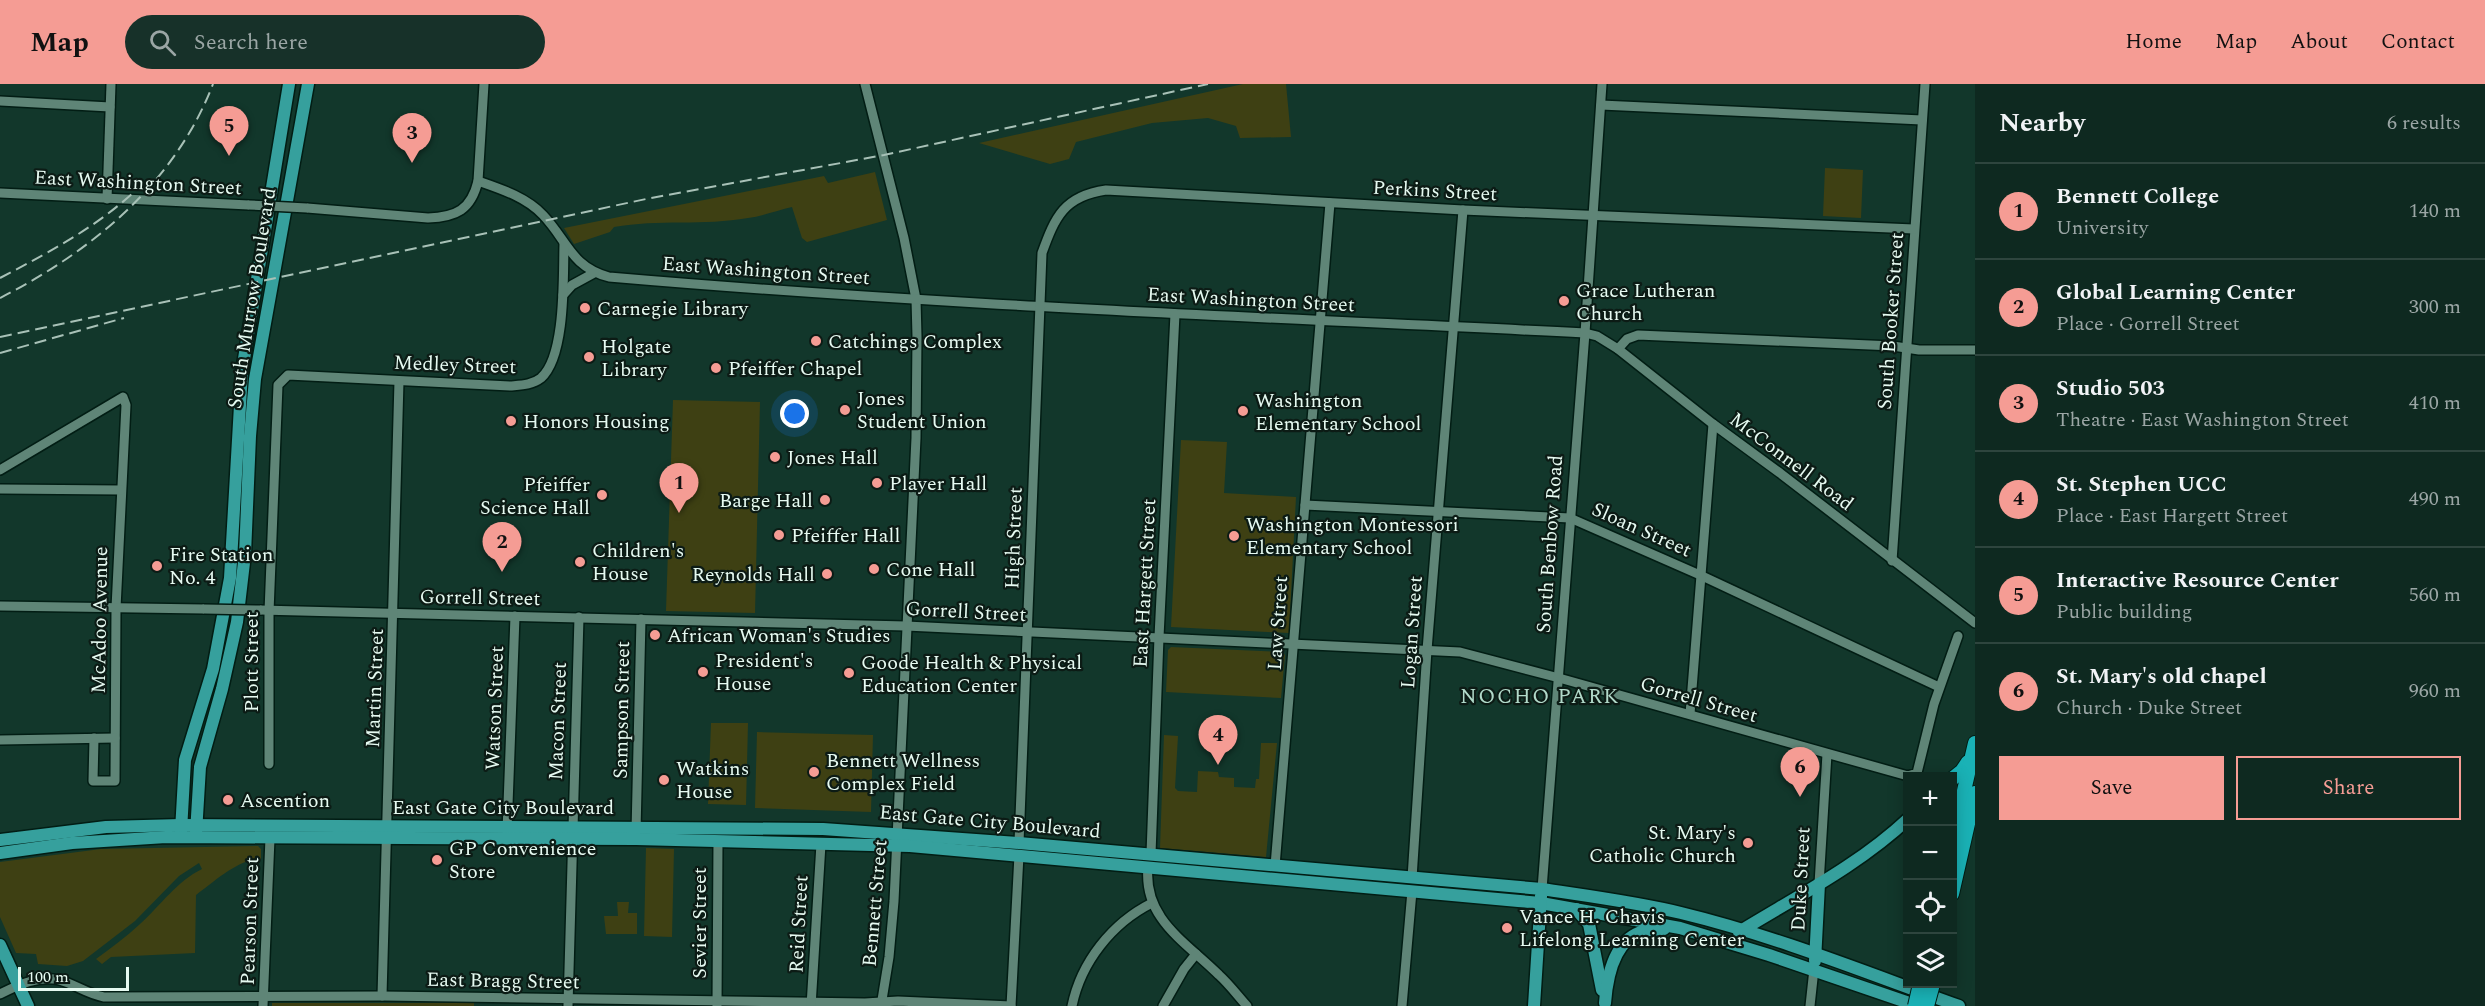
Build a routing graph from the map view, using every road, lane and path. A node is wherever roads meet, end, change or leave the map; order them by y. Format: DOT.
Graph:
graph roads {
  1 [pos="111,84"];
  2 [pos="289,84"];
  3 [pos="308,84"];
  4 [pos="484,84"];
  5 [pos="866,84"];
  6 [pos="1602,84"];
  7 [pos="1925,84"];
  8 [pos="0,101"];
  9 [pos="1601,105"];
  10 [pos="110,107"];
  11 [pos="1922,120"];
  12 [pos="478,181"];
  13 [pos="0,193"];
  14 [pos="107,199"];
  15 [pos="1330,203"];
  16 [pos="1463,210"];
  17 [pos="1594,215"];
  18 [pos="1914,229"];
  19 [pos="564,244"];
  20 [pos="594,273"];
  21 [pos="563,295"];
  22 [pos="916,298"];
  23 [pos="1041,306"];
  24 [pos="1175,314"];
  25 [pos="1321,320"];
  26 [pos="1453,327"];
  27 [pos="1585,333"];
  28 [pos="1907,348"];
  29 [pos="1618,349"];
  30 [pos="1975,350"];
  31 [pos="281,381"];
  32 [pos="399,381"];
  33 [pos="1713,424"];
  34 [pos="0,470"];
  35 [pos="0,489"];
  36 [pos="121,490"];
  37 [pos="1305,505"];
  38 [pos="1438,510"];
  39 [pos="1570,518"];
  40 [pos="1892,561"];
  41 [pos="1700,575"];
  42 [pos="0,606"];
  43 [pos="116,608"];
  44 [pos="265,611"];
  45 [pos="394,614"];
  46 [pos="516,616"];
  47 [pos="579,617"];
  48 [pos="641,619"];
  49 [pos="1975,623"];
  50 [pos="906,626"];
  51 [pos="1027,632"];
  52 [pos="1958,636"];
  53 [pos="1159,637"];
  54 [pos="1293,643"];
  55 [pos="1427,650"];
  56 [pos="1558,678"];
  57 [pos="1939,687"];
  58 [pos="1690,714"];
  59 [pos="94,738"];
  60 [pos="115,738"];
  61 [pos="0,740"];
  62 [pos="1974,749"];
  63 [pos="1827,754"];
  64 [pos="269,764"];
  65 [pos="1916,772"];
  66 [pos="1903,775"];
  67 [pos="1957,775"];
  68 [pos="1975,793"];
  69 [pos="1957,806"];
  70 [pos="1903,824"];
  71 [pos="1957,824"];
  72 [pos="1975,824"];
  73 [pos="181,831"];
  74 [pos="196,832"];
  75 [pos="388,832"];
  76 [pos="572,832"];
  77 [pos="507,833"];
  78 [pos="636,833"];
  79 [pos="270,838"];
  80 [pos="897,839"];
  81 [pos="0,840"];
  82 [pos="1958,840"];
  83 [pos="718,841"];
  84 [pos="821,844"];
  85 [pos="1019,849"];
  86 [pos="0,853"];
  87 [pos="1149,860"];
  88 [pos="1275,866"];
  89 [pos="1412,878"];
  90 [pos="1954,880"];
  91 [pos="1819,884"];
  92 [pos="1542,889"];
  93 [pos="1412,891"];
  94 [pos="1152,903"];
  95 [pos="1541,903"];
  96 [pos="1576,909"];
  97 [pos="1680,928"];
  98 [pos="1742,930"];
  99 [pos="1725,941"];
  100 [pos="0,945"];
  101 [pos="1196,954"];
  102 [pos="1815,954"];
  103 [pos="1814,969"];
  104 [pos="19,985"];
  105 [pos="1919,988"];
  106 [pos="1932,988"];
  107 [pos="0,994"];
  108 [pos="264,995"];
  109 [pos="382,996"];
  110 [pos="567,1003"];
  111 [pos="717,1004"];
  112 [pos="811,1004"];
  113 [pos="881,1004"];
  114 [pos="1605,1004"];
  115 [pos="28,1006"];
  116 [pos="263,1006"];
  117 [pos="1011,1006"];
  118 [pos="1072,1006"];
  119 [pos="1163,1006"];
  120 [pos="1247,1006"];
  121 [pos="1401,1006"];
  122 [pos="1534,1006"];
  123 [pos="1810,1006"];
  124 [pos="1916,1006"];
  125 [pos="1927,1006"];
  126 [pos="1959,1006"];
  1 -- 10 [label="street"];
  2 -- 73 [label="main road, South Murrow Boulevard"];
  3 -- 74 [label="main road, South Murrow Boulevard"];
  4 -- 12 [label="street"];
  5 -- 22 [label="street, Bennett Street"];
  6 -- 9 [label="street, South Benbow Road"];
  7 -- 11 [label="street, South Booker Street"];
  8 -- 10 [label="street"];
  9 -- 11 [label="street"];
  9 -- 17 [label="street, South Benbow Road"];
  10 -- 14 [label="street"];
  11 -- 18 [label="street, South Booker Street"];
  12 -- 14 [label="street, East Washington Street, bridge"];
  12 -- 19 [label="street"];
  13 -- 14 [label="street, East Washington Street"];
  15 -- 16 [label="street, Perkins Street"];
  15 -- 23 [label="street, Perkins Street"];
  15 -- 25 [label="street, Law Street"];
  16 -- 17 [label="street, Perkins Street"];
  16 -- 26 [label="street, Logan Street"];
  17 -- 18 [label="street, Perkins Street"];
  17 -- 27 [label="street, South Benbow Road"];
  18 -- 28 [label="street, South Booker Street"];
  19 -- 20 [label="street"];
  19 -- 21 [label="street, Medley Street"];
  20 -- 21 [label="street"];
  20 -- 22 [label="street, East Washington Street"];
  21 -- 32 [label="street, Medley Street"];
  22 -- 23 [label="street, East Washington Street"];
  22 -- 50 [label="street, Bennett Street"];
  23 -- 24 [label="street, East Washington Street"];
  23 -- 51 [label="street, High Street"];
  24 -- 25 [label="street, East Washington Street"];
  24 -- 53 [label="street, East Hargett Street"];
  25 -- 26 [label="street, East Washington Street"];
  25 -- 37 [label="street, Law Street"];
  26 -- 27 [label="street, East Washington Street"];
  26 -- 38 [label="street, Logan Street"];
  27 -- 29 [label="street, McConnell Road"];
  27 -- 39 [label="street, South Benbow Road"];
  28 -- 29 [label="street"];
  28 -- 30 [label="street"];
  28 -- 40 [label="street, South Booker Street"];
  29 -- 33 [label="street, McConnell Road"];
  31 -- 32 [label="street, Medley Street"];
  31 -- 44 [label="street, Plott Street"];
  32 -- 45 [label="street, Martin Street"];
  33 -- 40 [label="street, McConnell Road"];
  33 -- 41 [label="street"];
  34 -- 36 [label="street, McAdoo Avenue"];
  35 -- 36 [label="street"];
  36 -- 43 [label="street, McAdoo Avenue"];
  37 -- 38 [label="street, Sloan Street"];
  37 -- 54 [label="street, Law Street"];
  38 -- 39 [label="street, Sloan Street"];
  38 -- 55 [label="street, Logan Street"];
  39 -- 41 [label="street, Sloan Street"];
  39 -- 56 [label="street, South Benbow Road"];
  40 -- 49 [label="street, McConnell Road"];
  41 -- 57 [label="street, Sloan Street"];
  41 -- 58 [label="street"];
  42 -- 43 [label="street, Gorrell Street"];
  43 -- 44 [label="street, Gorrell Street, bridge"];
  43 -- 60 [label="street, McAdoo Avenue"];
  44 -- 45 [label="street, Gorrell Street"];
  44 -- 64 [label="street, Plott Street"];
  45 -- 46 [label="street, Gorrell Street"];
  45 -- 75 [label="street, Martin Street"];
  46 -- 47 [label="street, Gorrell Street"];
  46 -- 77 [label="street, Watson Street"];
  47 -- 48 [label="street, Gorrell Street"];
  47 -- 76 [label="street, Macon Street"];
  48 -- 50 [label="street, Gorrell Street"];
  48 -- 78 [label="street, Sampson Street"];
  50 -- 51 [label="street, Gorrell Street"];
  50 -- 80 [label="street, Bennett Street"];
  51 -- 53 [label="street, Gorrell Street"];
  51 -- 85 [label="street, High Street"];
  52 -- 57 [label="street"];
  53 -- 54 [label="street, Gorrell Street"];
  53 -- 87 [label="street, East Hargett Street"];
  54 -- 55 [label="street, Gorrell Street"];
  54 -- 88 [label="street, Law Street"];
  55 -- 56 [label="street, Gorrell Street"];
  55 -- 89 [label="street, Logan Street"];
  56 -- 58 [label="street, Gorrell Street"];
  56 -- 92 [label="street, South Benbow Road"];
  57 -- 65 [label="street"];
  58 -- 63 [label="street, Gorrell Street"];
  59 -- 60 [label="street"];
  59 -- 60 [label="street, McAdoo Avenue"];
  59 -- 61 [label="street"];
  62 -- 67 [label="highway"];
  62 -- 69 [label="highway"];
  63 -- 66 [label="street, Gorrell Street"];
  63 -- 91 [label="street, Duke Street"];
  68 -- 82 [label="highway"];
  70 -- 91 [label="main road"];
  71 -- 82 [label="highway"];
  72 -- 82 [label="highway"];
  73 -- 74 [label="main road, East Gate City Boulevard"];
  73 -- 81 [label="main road, East Gate City Boulevard"];
  73 -- 86 [label="main road, East Gate City Boulevard"];
  74 -- 75 [label="main road, East Gate City Boulevard"];
  74 -- 79 [label="main road, East Gate City Boulevard"];
  75 -- 77 [label="main road, East Gate City Boulevard"];
  75 -- 79 [label="main road, East Gate City Boulevard"];
  75 -- 109 [label="street, Martin Street"];
  76 -- 77 [label="main road, East Gate City Boulevard"];
  76 -- 78 [label="main road, East Gate City Boulevard"];
  76 -- 110 [label="street, Macon Street"];
  78 -- 80 [label="main road, East Gate City Boulevard"];
  78 -- 83 [label="main road, East Gate City Boulevard"];
  79 -- 108 [label="street, Pearson Street"];
  80 -- 84 [label="main road, East Gate City Boulevard"];
  80 -- 85 [label="main road, East Gate City Boulevard"];
  80 -- 113 [label="street, Bennett Street"];
  82 -- 90 [label="highway"];
  83 -- 84 [label="main road, East Gate City Boulevard"];
  83 -- 111 [label="street, Sevier Street"];
  84 -- 112 [label="street, Reid Street"];
  85 -- 87 [label="main road, East Gate City Boulevard"];
  85 -- 117 [label="street, High Street"];
  87 -- 88 [label="main road, East Gate City Boulevard"];
  87 -- 93 [label="main road, East Gate City Boulevard"];
  87 -- 94 [label="street, East Hargett Street"];
  88 -- 89 [label="main road, East Gate City Boulevard"];
  89 -- 92 [label="main road, East Gate City Boulevard"];
  91 -- 98 [label="main road"];
  91 -- 102 [label="main road, Duke Street"];
  92 -- 95 [label="main road, South Benbow Road"];
  92 -- 98 [label="main road, East Gate City Boulevard"];
  93 -- 95 [label="main road, East Gate City Boulevard"];
  93 -- 121 [label="street"];
  94 -- 101 [label="street"];
  94 -- 118 [label="street"];
  95 -- 96 [label="main road, East Gate City Boulevard"];
  95 -- 122 [label="main road, South Benbow Road"];
  96 -- 97 [label="main road, East Gate City Boulevard"];
  96 -- 114 [label="main road"];
  97 -- 99 [label="main road, East Gate City Boulevard"];
  97 -- 114 [label="main road"];
  98 -- 99 [label="main road"];
  98 -- 102 [label="main road, East Gate City Boulevard"];
  99 -- 103 [label="main road, East Gate City Boulevard"];
  100 -- 104 [label="main road"];
  101 -- 119 [label="street"];
  101 -- 120 [label="street"];
  102 -- 103 [label="main road, Duke Street"];
  102 -- 126 [label="main road, East Gate City Boulevard"];
  103 -- 123 [label="street, Duke Street"];
  103 -- 124 [label="main road, East Gate City Boulevard"];
  104 -- 107 [label="street, East Bragg Street"];
  104 -- 108 [label="street, East Bragg Street"];
  104 -- 115 [label="main road"];
  105 -- 124 [label="highway, bridge"];
  106 -- 125 [label="highway, bridge"];
  108 -- 109 [label="street, East Bragg Street"];
  108 -- 116 [label="street, Pearson Street"];
  109 -- 110 [label="street, East Bragg Street"];
  110 -- 111 [label="street, East Bragg Street"];
  111 -- 112 [label="street, East Bragg Street"];
  112 -- 113 [label="street, East Bragg Street"];
  113 -- 117 [label="street, East Bragg Street"];
}
